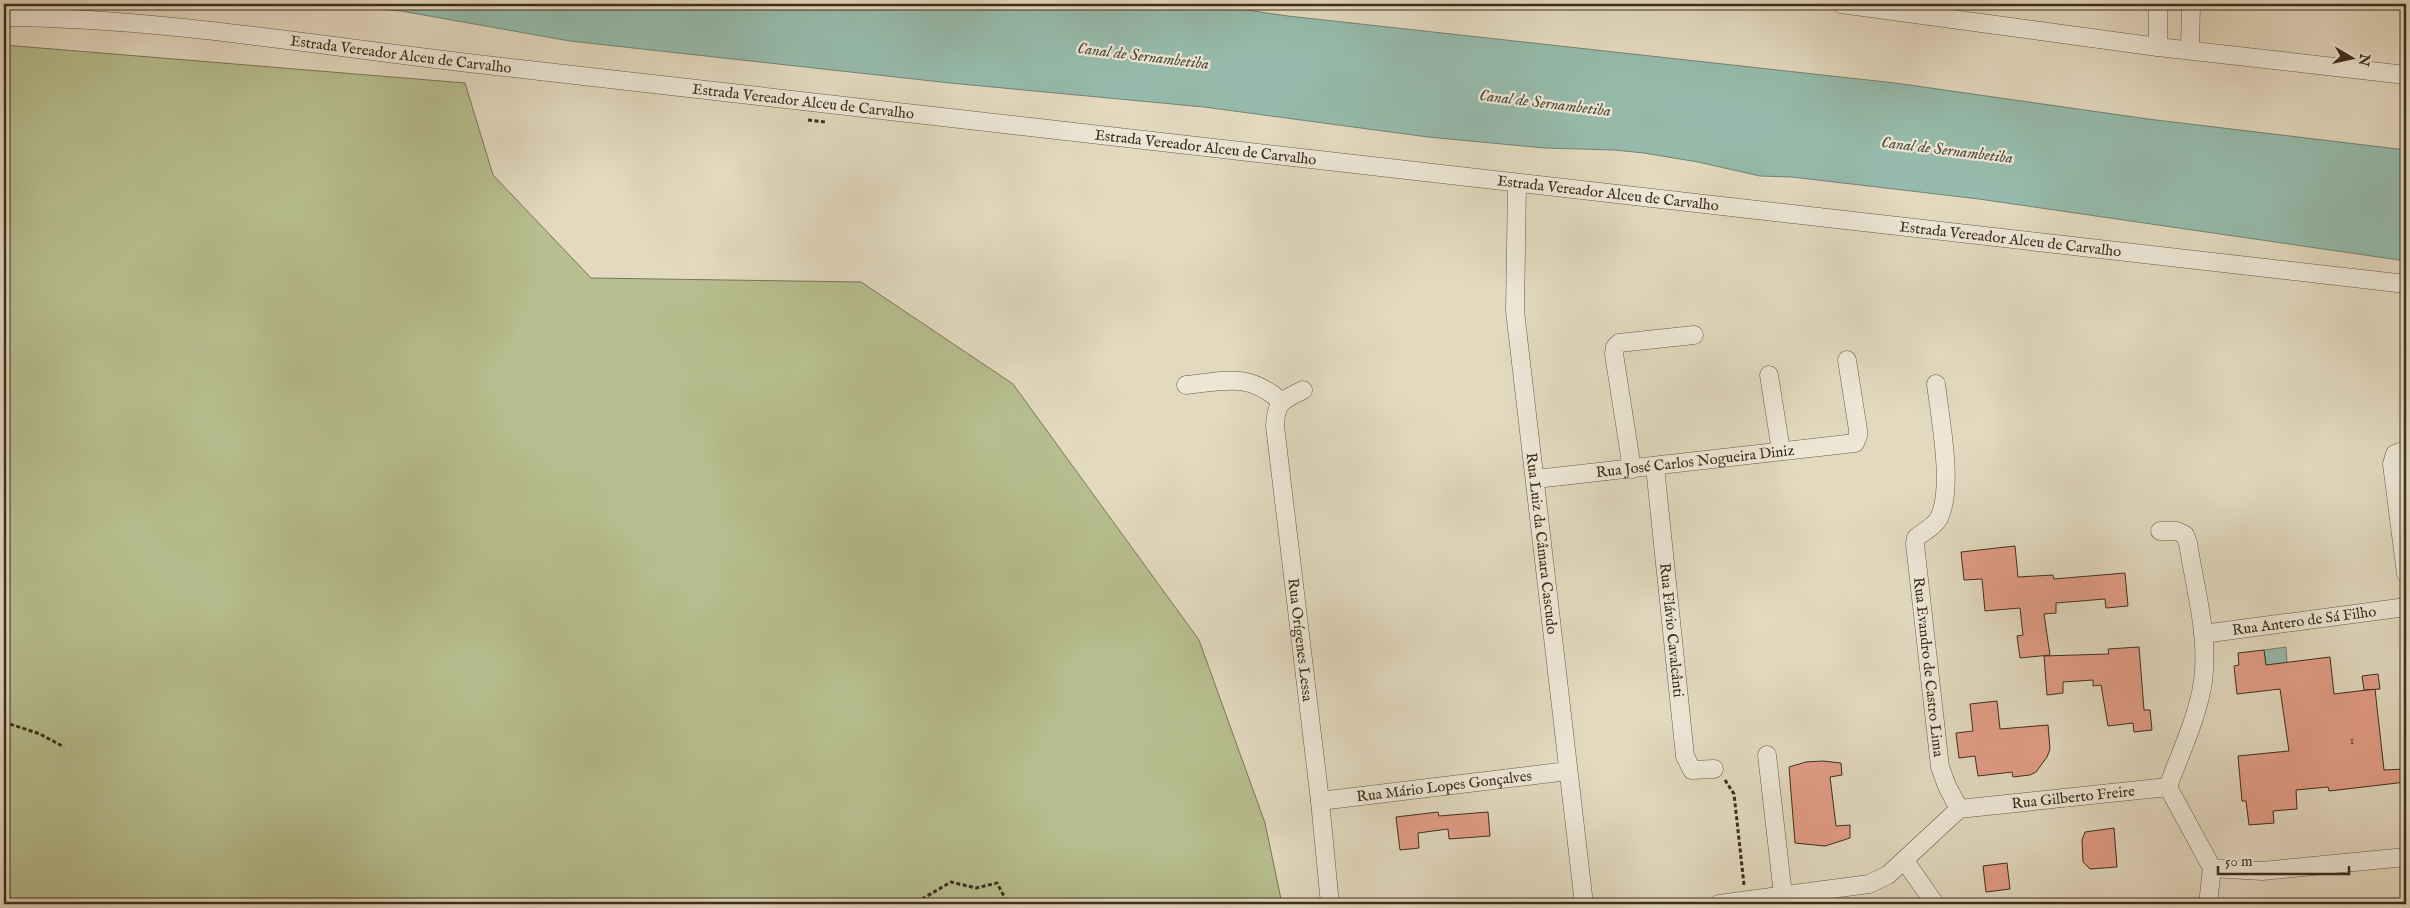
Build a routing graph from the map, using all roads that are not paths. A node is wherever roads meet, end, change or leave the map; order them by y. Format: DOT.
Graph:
graph roads {
  1 [pos="1841,4"];
  2 [pos="2158,4"];
  3 [pos="2191,4"];
  4 [pos="1912,8"];
  5 [pos="4,16"];
  6 [pos="2158,47"];
  7 [pos="2190,50"];
  8 [pos="2406,75"];
  9 [pos="1517,183"];
  10 [pos="2406,284"];
  11 [pos="1694,335"];
  12 [pos="1847,360"];
  13 [pos="1769,375"];
  14 [pos="1936,384"];
  15 [pos="1186,386"];
  16 [pos="1303,390"];
  17 [pos="1281,401"];
  18 [pos="2406,450"];
  19 [pos="1782,451"];
  20 [pos="1655,467"];
  21 [pos="1632,469"];
  22 [pos="1536,479"];
  23 [pos="2160,531"];
  24 [pos="2406,574"];
  25 [pos="2406,607"];
  26 [pos="2203,634"];
  27 [pos="1767,755"];
  28 [pos="1714,769"];
  29 [pos="1568,771"];
  30 [pos="2168,787"];
  31 [pos="1320,800"];
  32 [pos="1959,809"];
  33 [pos="2406,857"];
  34 [pos="1905,861"];
  35 [pos="2212,868"];
  36 [pos="1783,896"];
  37 [pos="1330,904"];
  38 [pos="1584,904"];
  39 [pos="1719,904"];
  40 [pos="1935,904"];
  41 [pos="2208,904"];
  1 -- 4 [label="street"];
  2 -- 6 [label="street"];
  3 -- 7 [label="street"];
  4 -- 6 [label="street"];
  5 -- 9 [label="street, Estrada Vereador Alceu de Carvalho"];
  6 -- 7 [label="street"];
  7 -- 8 [label="street"];
  9 -- 10 [label="street, Estrada Vereador Alceu de Carvalho"];
  9 -- 22 [label="street, Rua Luiz da Câmara Cascudo"];
  11 -- 21 [label="street"];
  12 -- 19 [label="street, Rua José Carlos Nogueira Diniz"];
  13 -- 19 [label="street"];
  14 -- 32 [label="street, Rua Evandro de Castro Lima"];
  15 -- 17 [label="street"];
  16 -- 17 [label="street"];
  17 -- 31 [label="street, Rua Orígenes Lessa"];
  18 -- 24 [label="street"];
  19 -- 20 [label="street, Rua José Carlos Nogueira Diniz"];
  20 -- 21 [label="street, Rua José Carlos Nogueira Diniz"];
  20 -- 28 [label="street, Rua Flávio Cavalcânti"];
  21 -- 22 [label="street, Rua José Carlos Nogueira Diniz"];
  22 -- 29 [label="street, Rua Luiz da Câmara Cascudo"];
  23 -- 26 [label="street"];
  25 -- 26 [label="street, Rua Antero de Sá Filho"];
  26 -- 30 [label="street"];
  27 -- 36 [label="street"];
  29 -- 31 [label="street, Rua Mário Lopes Gonçalves"];
  29 -- 38 [label="street, Rua Luiz da Câmara Cascudo"];
  30 -- 32 [label="street, Rua Gilberto Freire"];
  30 -- 35 [label="street"];
  31 -- 37 [label="street, Rua Orígenes Lessa"];
  32 -- 34 [label="street"];
  33 -- 35 [label="street"];
  34 -- 36 [label="street"];
  34 -- 40 [label="street"];
  35 -- 41 [label="street"];
  36 -- 39 [label="street"];
}
